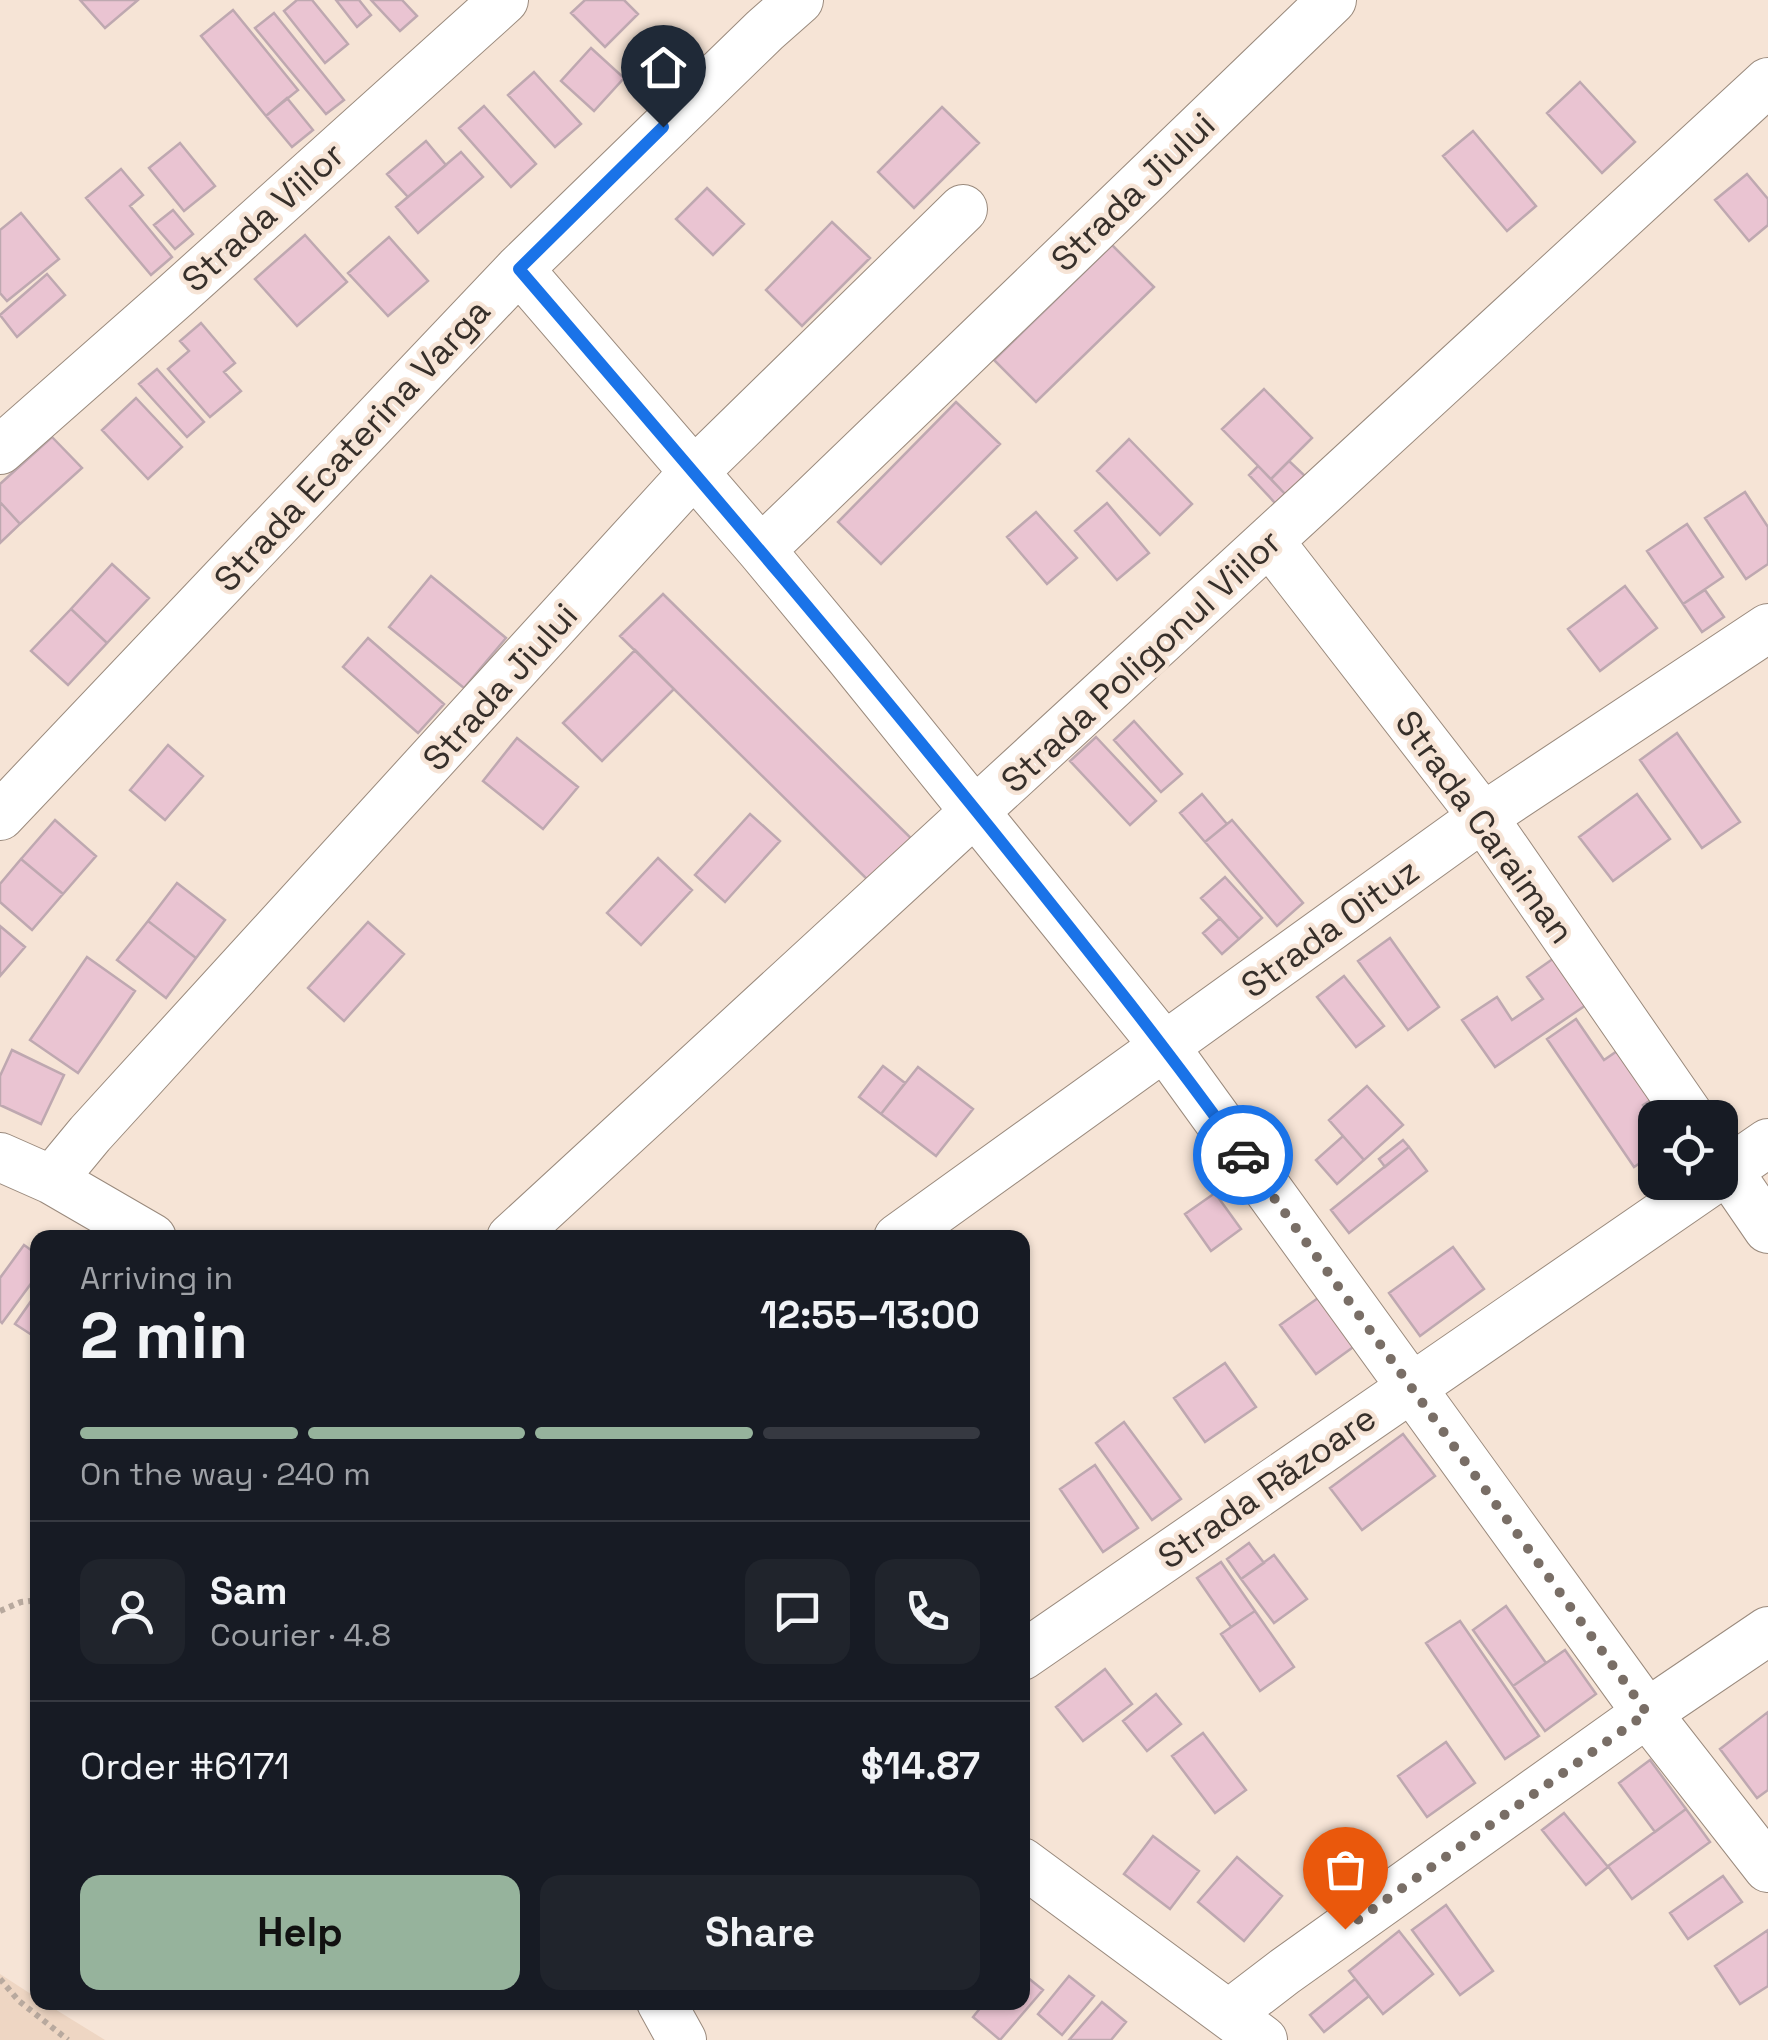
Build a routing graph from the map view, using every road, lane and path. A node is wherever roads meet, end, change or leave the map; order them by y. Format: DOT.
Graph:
graph roads {
  1 [pos="504,0"];
  2 [pos="799,0"];
  3 [pos="1332,0"];
  4 [pos="1768,82"];
  5 [pos="963,209"];
  6 [pos="519,269"];
  7 [pos="7,429"];
  8 [pos="694,472"];
  9 [pos="1270,542"];
  10 [pos="761,550"];
  11 [pos="1768,628"];
  12 [pos="977,812"];
  13 [pos="0,816"];
  14 [pos="1482,817"];
  15 [pos="1165,1047"];
  16 [pos="1679,1100"];
  17 [pos="1768,1143"];
  18 [pos="0,1157"];
  19 [pos="1738,1161"];
  20 [pos="52,1180"];
  21 [pos="1738,1194"];
  22 [pos="1679,1200"];
  23 [pos="1768,1229"];
  24 [pos="138,1230"];
  25 [pos="520,1230"];
  26 [pos="909,1230"];
  27 [pos="1410,1389"];
  28 [pos="30,1601"];
  29 [pos="0,1612"];
  30 [pos="1768,1631"];
  31 [pos="1030,1650"];
  32 [pos="1647,1713"];
  33 [pos="1030,1868"];
  34 [pos="1768,1868"];
  35 [pos="0,1978"];
  36 [pos="30,2010"];
  37 [pos="30,2010"];
  38 [pos="666,2010"];
  39 [pos="1246,2027"];
  40 [pos="68,2040"];
  41 [pos="682,2040"];
  1 -- 7 [label="street, Strada Viilor"];
  2 -- 6 [label="street, Strada Ecaterina Varga"];
  3 -- 10 [label="street, Strada Jiului"];
  4 -- 9 [label="street, Strada Poligonul Viilor"];
  5 -- 8 [label="street, Strada Jiului"];
  6 -- 8 [label="street"];
  6 -- 13 [label="street, Strada Ecaterina Varga"];
  8 -- 10 [label="street"];
  8 -- 20 [label="street, Strada Jiului"];
  9 -- 12 [label="street, Strada Poligonul Viilor"];
  9 -- 14 [label="street, Strada Caraiman"];
  10 -- 12 [label="street"];
  11 -- 14 [label="street, Strada Oituz"];
  12 -- 15 [label="street"];
  12 -- 25 [label="street, Strada Poligonul Viilor"];
  14 -- 15 [label="street, Strada Oituz"];
  14 -- 16 [label="street, Strada Caraiman"];
  15 -- 26 [label="street, Strada Oituz"];
  15 -- 27 [label="street"];
  17 -- 19 [label="street, Strada Răzoare"];
  18 -- 20 [label="street"];
  20 -- 24 [label="street"];
  21 -- 23 [label="street"];
  22 -- 27 [label="street, Strada Răzoare"];
  27 -- 31 [label="street, Strada Răzoare"];
  27 -- 32 [label="street"];
  28 -- 29 [label="path"];
  30 -- 32 [label="street"];
  32 -- 34 [label="street"];
  32 -- 39 [label="street"];
  33 -- 39 [label="street"];
  35 -- 36 [label="path"];
  37 -- 40 [label="path"];
  38 -- 41 [label="street"];
}
